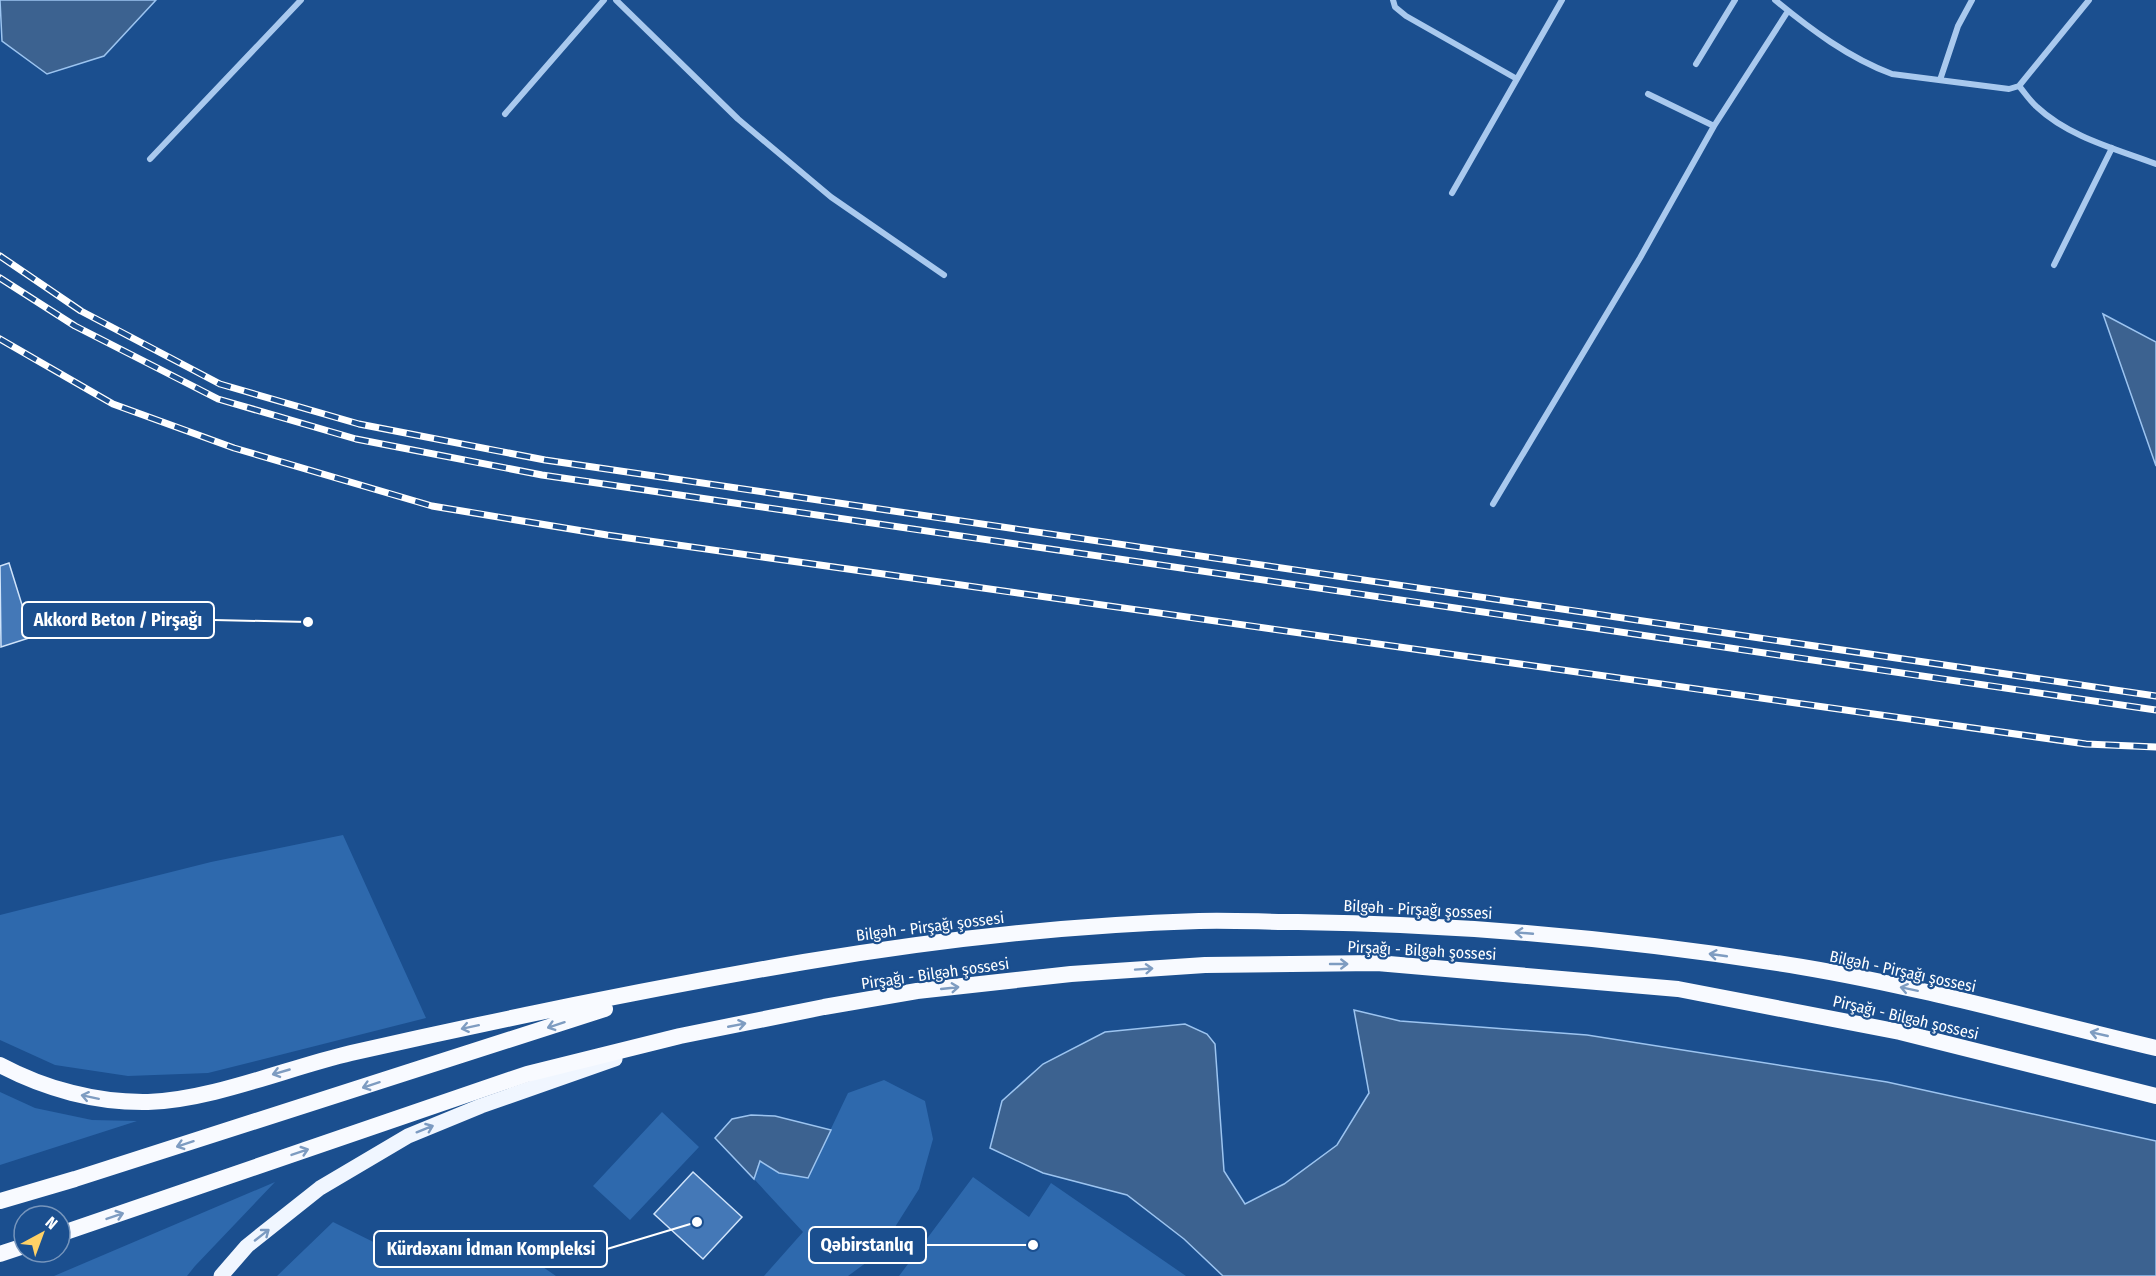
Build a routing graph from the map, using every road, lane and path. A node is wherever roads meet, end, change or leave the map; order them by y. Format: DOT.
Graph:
graph roads {
  1 [pos="301,0"];
  2 [pos="604,0"];
  3 [pos="616,0"];
  4 [pos="1393,0"];
  5 [pos="1562,0"];
  6 [pos="1735,0"];
  7 [pos="1774,0"];
  8 [pos="1972,0"];
  9 [pos="2089,0"];
  10 [pos="1788,11"];
  11 [pos="1696,64"];
  12 [pos="1517,79"];
  13 [pos="1940,80"];
  14 [pos="2019,86"];
  15 [pos="1648,94"];
  16 [pos="505,114"];
  17 [pos="1714,126"];
  18 [pos="2112,148"];
  19 [pos="150,159"];
  20 [pos="2156,164"];
  21 [pos="1452,193"];
  22 [pos="2054,265"];
  23 [pos="944,275"];
  24 [pos="1493,504"];
  25 [pos="672,987"];
  26 [pos="680,1036"];
  27 [pos="2156,1048"];
  28 [pos="0,1065"];
  29 [pos="2156,1095"];
  30 [pos="0,1201"];
  31 [pos="72,1230"];
  32 [pos="221,1276"];
  1 -- 19 [label="street"];
  2 -- 16 [label="street"];
  3 -- 23 [label="street"];
  4 -- 12 [label="street"];
  5 -- 12 [label="street"];
  6 -- 11 [label="street"];
  7 -- 10 [label="street"];
  8 -- 13 [label="street"];
  9 -- 14 [label="street"];
  10 -- 13 [label="street"];
  10 -- 17 [label="street"];
  12 -- 21 [label="street"];
  13 -- 14 [label="street"];
  14 -- 18 [label="street"];
  15 -- 17 [label="street"];
  17 -- 24 [label="street"];
  18 -- 20 [label="street"];
  18 -- 22 [label="street"];
  27 -- 25 [label="highway, Bilgəh - Pirşağı şossesi, one-way"];
  25 -- 28 [label="highway, one-way"];
  25 -- 30 [label="highway, one-way"];
  26 -- 29 [label="highway, Pirşağı - Bilgəh şossesi, one-way"];
  31 -- 26 [label="highway, Pirşağı - Bilgəh şossesi, one-way"];
  32 -- 26 [label="main road, one-way"];
}
